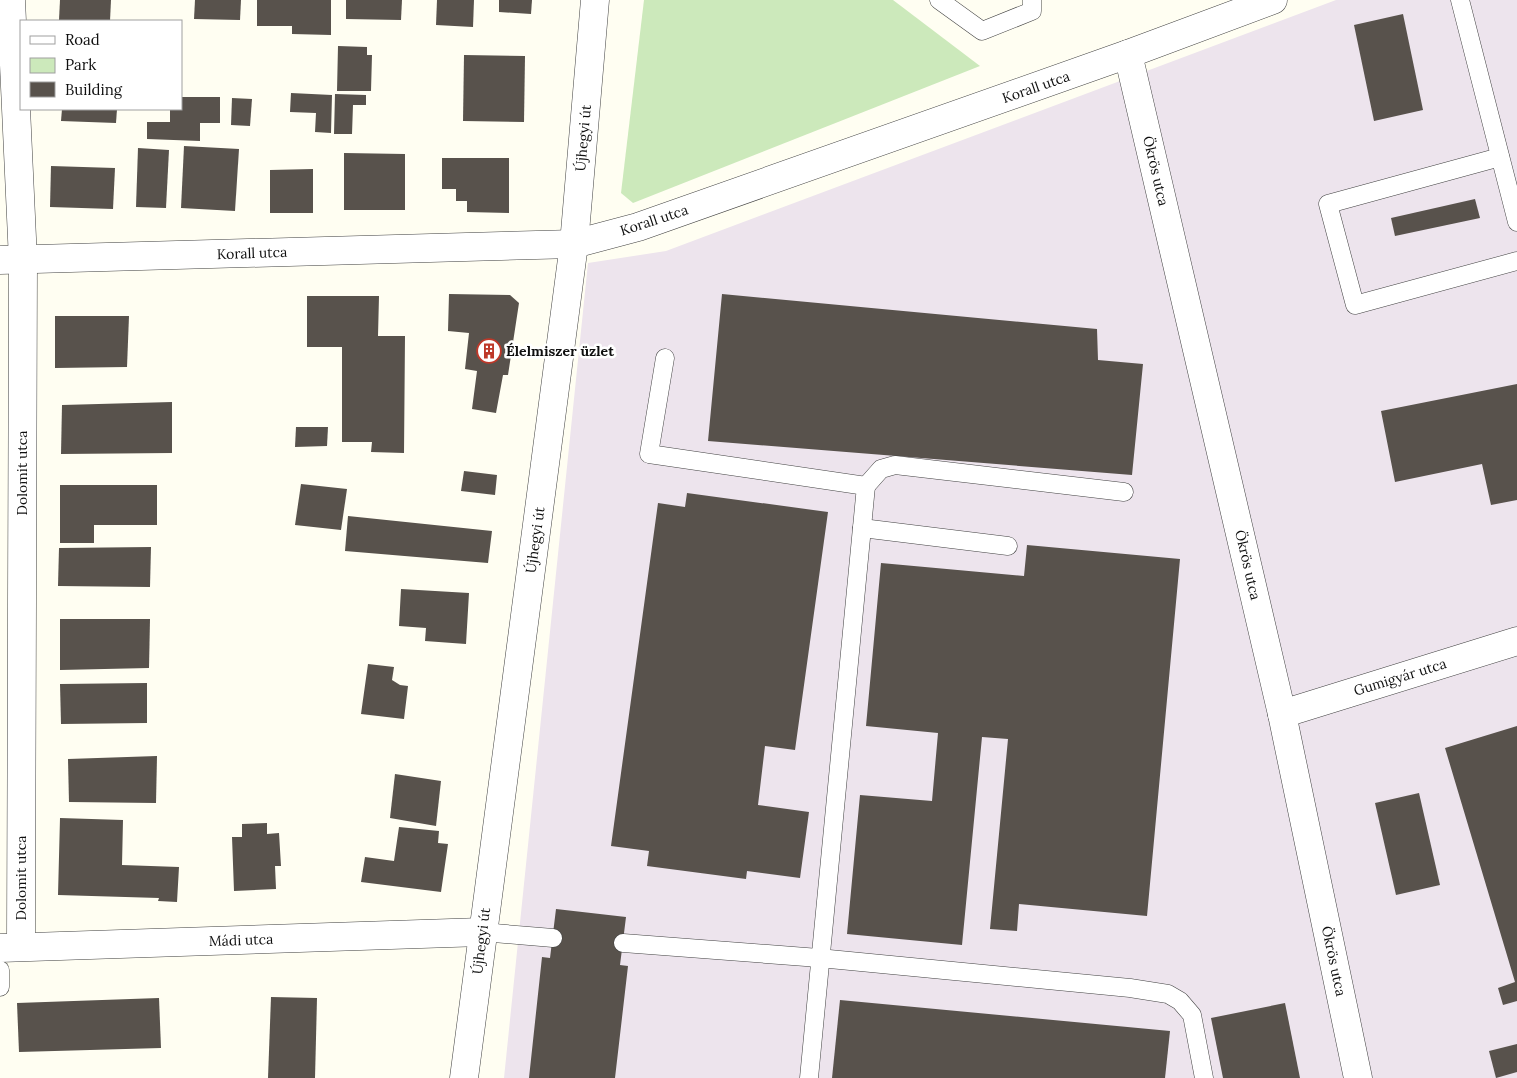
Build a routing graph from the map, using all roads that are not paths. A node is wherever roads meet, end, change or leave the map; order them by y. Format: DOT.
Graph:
graph roads {
  1 [pos="10,0"];
  2 [pos="595,0"];
  3 [pos="939,0"];
  4 [pos="1032,0"];
  5 [pos="1273,0"];
  6 [pos="1460,0"];
  7 [pos="1128,54"];
  8 [pos="1500,157"];
  9 [pos="1517,222"];
  10 [pos="574,244"];
  11 [pos="12,260"];
  12 [pos="1517,261"];
  13 [pos="665,358"];
  14 [pos="866,486"];
  15 [pos="1124,492"];
  16 [pos="862,528"];
  17 [pos="1008,546"];
  18 [pos="11,598"];
  19 [pos="1517,641"];
  20 [pos="1282,714"];
  21 [pos="482,932"];
  22 [pos="553,938"];
  23 [pos="623,943"];
  24 [pos="11,947"];
  25 [pos="819,958"];
  26 [pos="0,970"];
  27 [pos="0,987"];
  28 [pos="464,1078"];
  29 [pos="809,1078"];
  30 [pos="1204,1078"];
  31 [pos="1358,1078"];
  1 -- 11 [label="street, Dolomit utca"];
  2 -- 10 [label="street, Újhegyi út"];
  3 -- 4 [label="lane"];
  5 -- 7 [label="street, Korall utca"];
  6 -- 8 [label="lane"];
  7 -- 10 [label="street, Korall utca"];
  7 -- 20 [label="street, Ökrös utca"];
  8 -- 9 [label="lane"];
  8 -- 12 [label="lane"];
  10 -- 11 [label="street, Korall utca"];
  10 -- 21 [label="street, Újhegyi út"];
  11 -- 18 [label="street, Dolomit utca"];
  13 -- 14 [label="lane"];
  14 -- 15 [label="lane"];
  14 -- 16 [label="lane"];
  16 -- 17 [label="lane"];
  16 -- 25 [label="lane"];
  18 -- 24 [label="street, Dolomit utca"];
  19 -- 20 [label="street, Gumigyár utca"];
  20 -- 31 [label="street, Ökrös utca"];
  21 -- 22 [label="lane"];
  21 -- 24 [label="street, Mádi utca"];
  21 -- 28 [label="street, Újhegyi út"];
  23 -- 25 [label="lane"];
  25 -- 29 [label="lane"];
  25 -- 30 [label="lane"];
  26 -- 27 [label="lane"];
}
